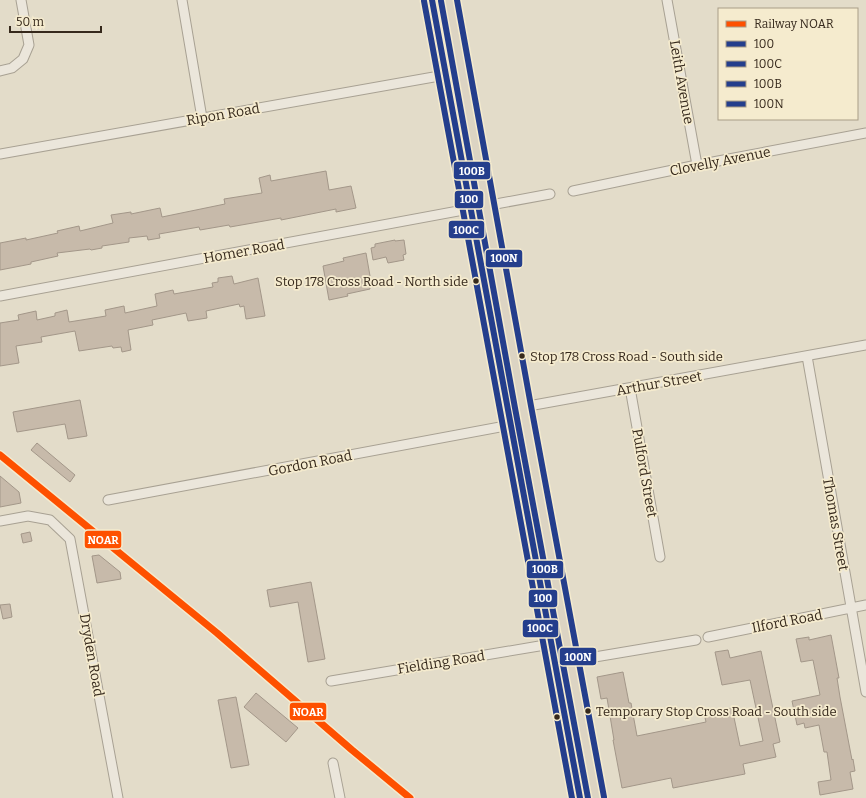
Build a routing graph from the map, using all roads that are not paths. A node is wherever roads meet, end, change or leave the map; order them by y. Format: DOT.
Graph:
graph roads {
  1 [pos="22,0"];
  2 [pos="182,0"];
  3 [pos="432,0"];
  4 [pos="449,0"];
  5 [pos="667,0"];
  6 [pos="0,71"];
  7 [pos="462,71"];
  8 [pos="445,74"];
  9 [pos="202,118"];
  10 [pos="866,133"];
  11 [pos="0,154"];
  12 [pos="697,164"];
  13 [pos="574,191"];
  14 [pos="550,194"];
  15 [pos="487,206"];
  16 [pos="471,209"];
  17 [pos="0,296"];
  18 [pos="866,345"];
  19 [pos="806,356"];
  20 [pos="630,388"];
  21 [pos="523,407"];
  22 [pos="511,426"];
  23 [pos="108,500"];
  24 [pos="0,521"];
  25 [pos="660,557"];
  26 [pos="866,606"];
  27 [pos="851,609"];
  28 [pos="708,637"];
  29 [pos="696,640"];
  30 [pos="551,644"];
  31 [pos="570,661"];
  32 [pos="331,681"];
  33 [pos="866,692"];
  34 [pos="333,763"];
  35 [pos="118,798"];
  36 [pos="340,798"];
  37 [pos="580,798"];
  38 [pos="596,798"];
  1 -- 6 [label="street"];
  2 -- 9 [label="street"];
  3 -- 8 [label="highway"];
  4 -- 7 [label="highway"];
  5 -- 12 [label="street, Leith Avenue"];
  7 -- 8 [label="highway"];
  7 -- 15 [label="highway"];
  8 -- 9 [label="street, Ripon Road"];
  8 -- 16 [label="highway"];
  9 -- 11 [label="street, Ripon Road"];
  10 -- 12 [label="street, Clovelly Avenue"];
  12 -- 13 [label="street, Clovelly Avenue"];
  14 -- 15 [label="street"];
  15 -- 16 [label="street, Homer Road"];
  15 -- 21 [label="highway"];
  16 -- 17 [label="street, Homer Road"];
  16 -- 22 [label="highway"];
  18 -- 19 [label="street, Arthur Street"];
  19 -- 20 [label="street, Arthur Street"];
  19 -- 27 [label="street, Thomas Street"];
  20 -- 21 [label="street, Arthur Street"];
  20 -- 25 [label="street, Pulford Street"];
  21 -- 22 [label="highway"];
  21 -- 31 [label="highway"];
  22 -- 23 [label="street, Gordon Road"];
  22 -- 30 [label="highway"];
  24 -- 35 [label="street, Dryden Road"];
  26 -- 27 [label="street, Ilford Road"];
  27 -- 28 [label="street, Ilford Road"];
  27 -- 33 [label="street, Thomas Street"];
  29 -- 31 [label="street"];
  30 -- 31 [label="highway"];
  30 -- 32 [label="street, Fielding Road"];
  30 -- 37 [label="highway"];
  31 -- 38 [label="highway"];
  34 -- 36 [label="street"];
}
